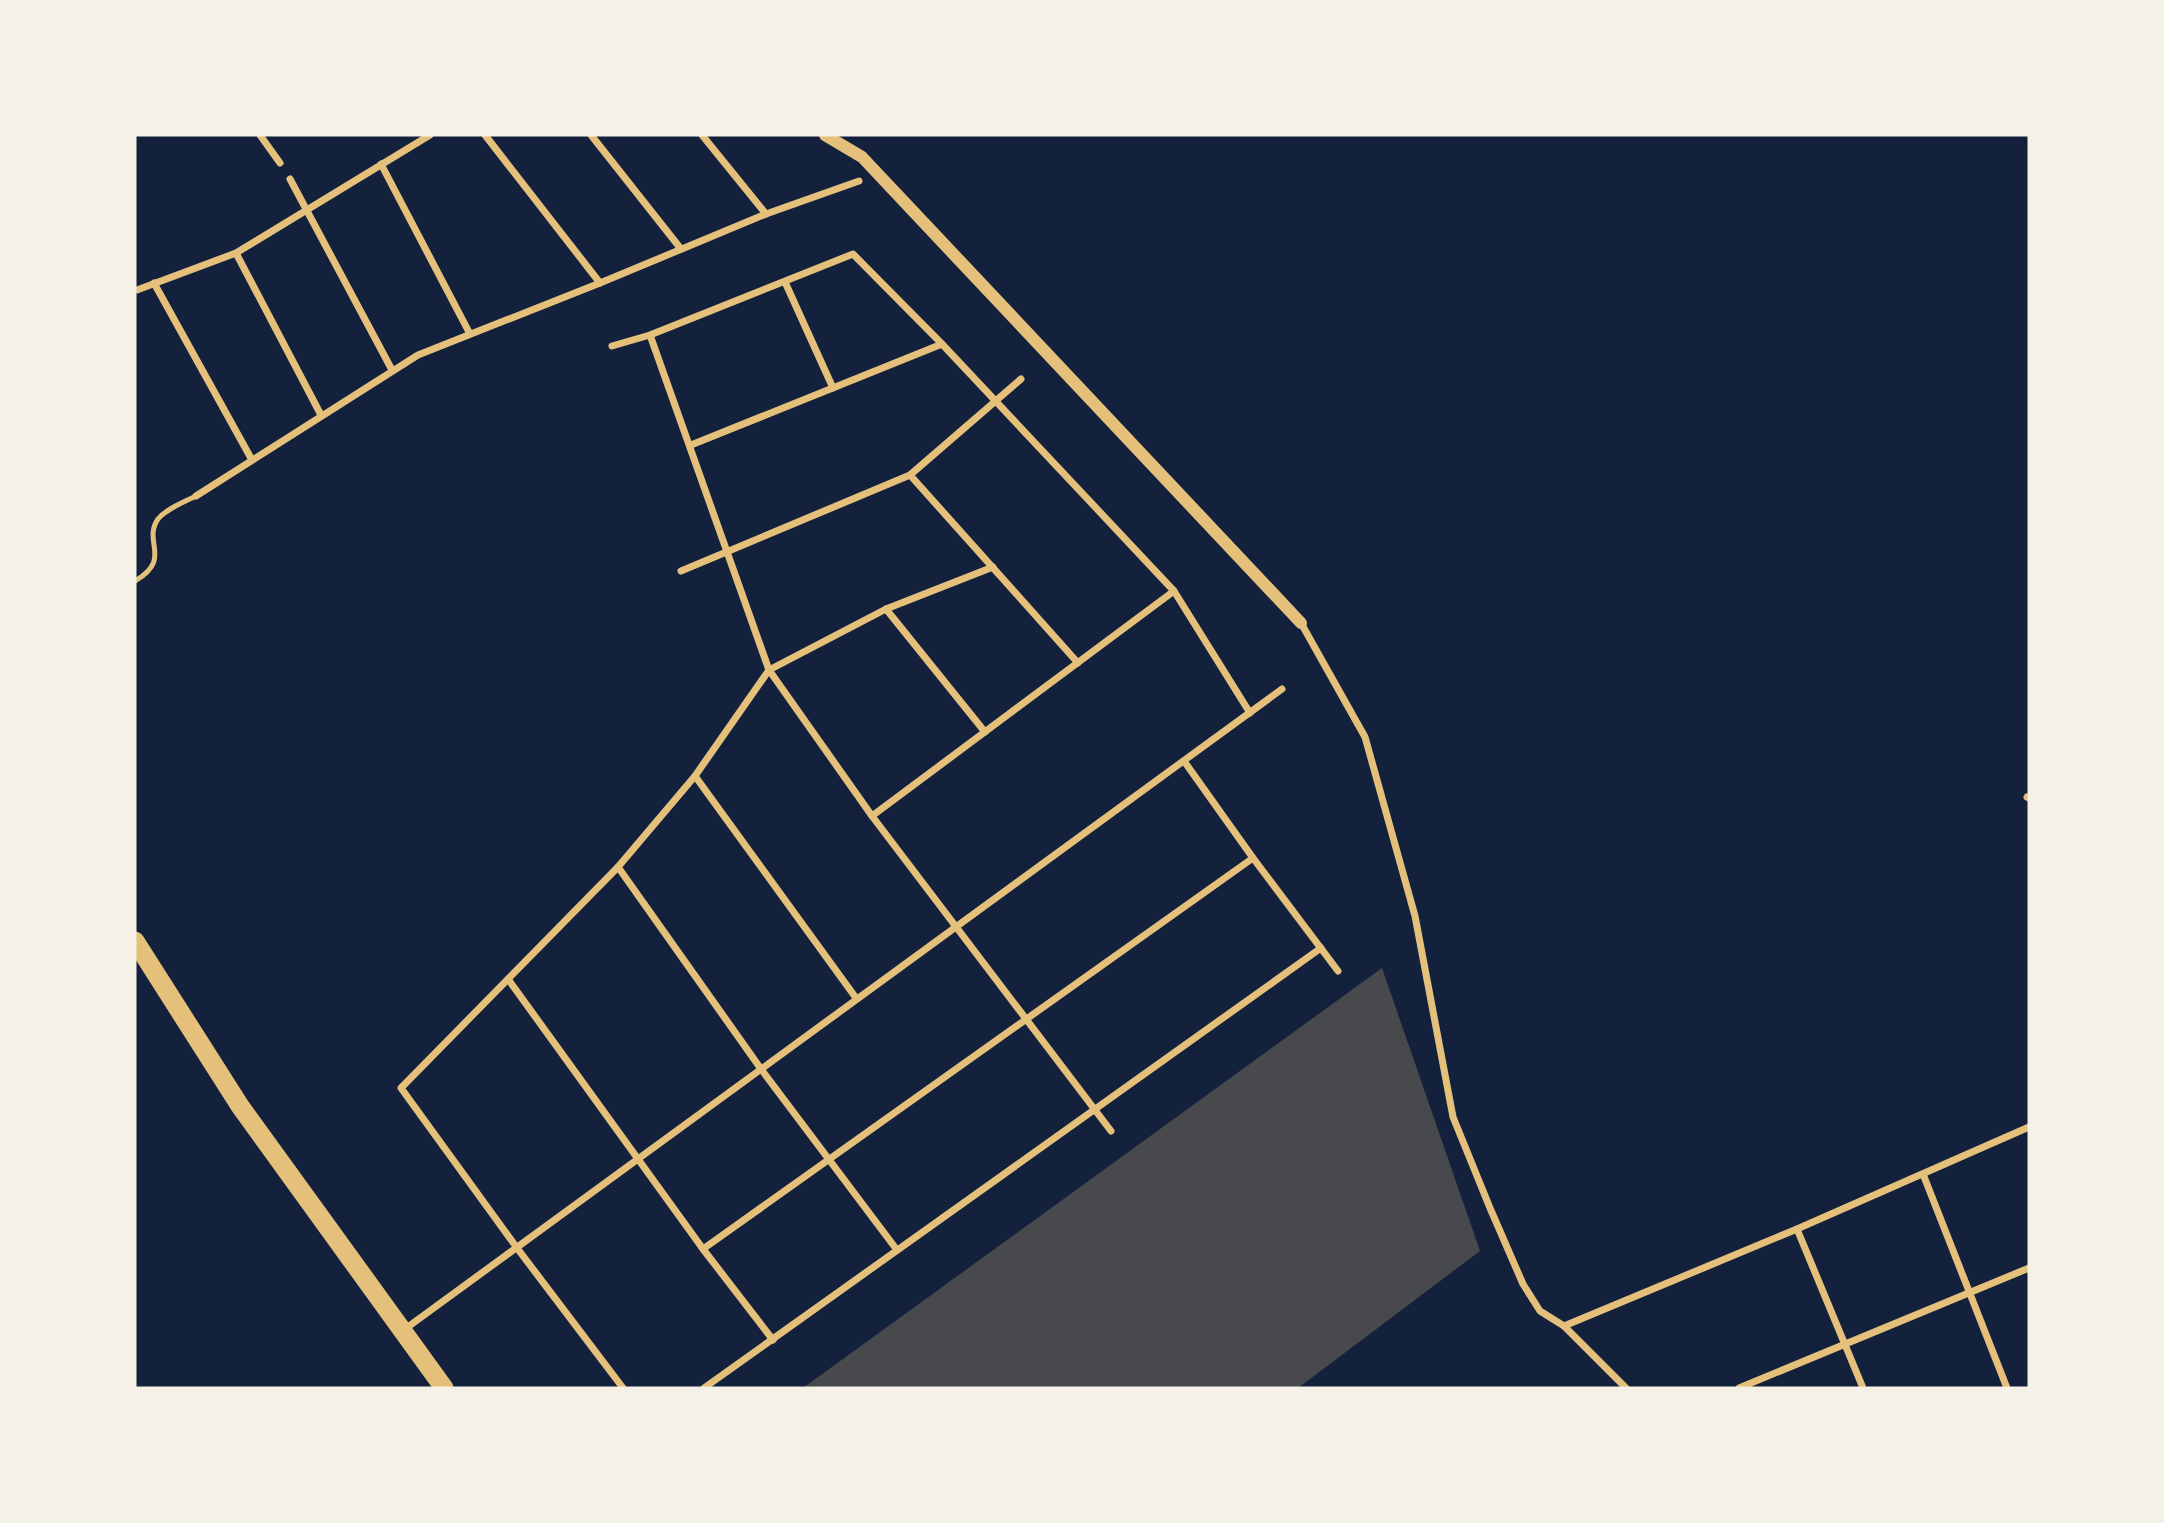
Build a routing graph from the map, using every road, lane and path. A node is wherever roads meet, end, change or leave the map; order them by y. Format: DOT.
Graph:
graph roads {
  1 [pos="260,135"];
  2 [pos="430,135"];
  3 [pos="485,135"];
  4 [pos="591,135"];
  5 [pos="702,135"];
  6 [pos="825,135"];
  7 [pos="280,163"];
  8 [pos="381,164"];
  9 [pos="290,179"];
  10 [pos="859,181"];
  11 [pos="307,209"];
  12 [pos="766,214"];
  13 [pos="681,249"];
  14 [pos="236,253"];
  15 [pos="785,282"];
  16 [pos="600,283"];
  17 [pos="154,284"];
  18 [pos="137,290"];
  19 [pos="470,334"];
  20 [pos="650,335"];
  21 [pos="942,344"];
  22 [pos="612,346"];
  23 [pos="392,370"];
  24 [pos="1021,379"];
  25 [pos="833,388"];
  26 [pos="995,401"];
  27 [pos="321,415"];
  28 [pos="691,445"];
  29 [pos="251,460"];
  30 [pos="910,475"];
  31 [pos="195,496"];
  32 [pos="728,551"];
  33 [pos="993,567"];
  34 [pos="681,571"];
  35 [pos="135,581"];
  36 [pos="1174,591"];
  37 [pos="886,610"];
  38 [pos="1301,623"];
  39 [pos="1078,663"];
  40 [pos="769,670"];
  41 [pos="1282,689"];
  42 [pos="1250,713"];
  43 [pos="985,732"];
  44 [pos="1184,761"];
  45 [pos="695,776"];
  46 [pos="872,816"];
  47 [pos="1253,858"];
  48 [pos="618,867"];
  49 [pos="957,925"];
  50 [pos="135,941"];
  51 [pos="1321,948"];
  52 [pos="1338,971"];
  53 [pos="508,979"];
  54 [pos="856,998"];
  55 [pos="1027,1019"];
  56 [pos="761,1069"];
  57 [pos="1095,1110"];
  58 [pos="2029,1126"];
  59 [pos="1111,1131"];
  60 [pos="638,1159"];
  61 [pos="829,1160"];
  62 [pos="1923,1174"];
  63 [pos="1797,1229"];
  64 [pos="517,1248"];
  65 [pos="704,1249"];
  66 [pos="897,1250"];
  67 [pos="2029,1268"];
  68 [pos="1969,1292"];
  69 [pos="1564,1326"];
  70 [pos="402,1332"];
  71 [pos="773,1340"];
  72 [pos="1844,1343"];
  73 [pos="444,1388"];
  74 [pos="623,1388"];
  75 [pos="704,1388"];
  76 [pos="1626,1388"];
  77 [pos="1739,1388"];
  78 [pos="1863,1388"];
  79 [pos="2007,1388"];
  1 -- 7 [label="street"];
  2 -- 8 [label="street"];
  3 -- 16 [label="street"];
  4 -- 13 [label="street"];
  5 -- 12 [label="street"];
  6 -- 38 [label="street"];
  8 -- 11 [label="street"];
  8 -- 19 [label="street"];
  9 -- 11 [label="street"];
  10 -- 12 [label="street"];
  11 -- 14 [label="street"];
  11 -- 23 [label="street"];
  12 -- 13 [label="street"];
  13 -- 16 [label="street"];
  14 -- 17 [label="street"];
  14 -- 27 [label="street"];
  15 -- 20 [label="street"];
  15 -- 21 [label="street"];
  15 -- 25 [label="street"];
  16 -- 19 [label="street"];
  17 -- 18 [label="street"];
  17 -- 29 [label="street"];
  19 -- 23 [label="street"];
  20 -- 22 [label="street"];
  20 -- 28 [label="street"];
  21 -- 25 [label="street"];
  21 -- 26 [label="street"];
  23 -- 27 [label="street"];
  24 -- 26 [label="street"];
  25 -- 28 [label="street"];
  26 -- 30 [label="street"];
  26 -- 36 [label="street"];
  27 -- 29 [label="street"];
  28 -- 32 [label="street"];
  29 -- 31 [label="street"];
  30 -- 32 [label="street"];
  30 -- 33 [label="street"];
  31 -- 35 [label="lane"];
  32 -- 34 [label="street"];
  32 -- 40 [label="street"];
  33 -- 37 [label="street"];
  33 -- 39 [label="street"];
  36 -- 39 [label="street"];
  36 -- 42 [label="street"];
  37 -- 40 [label="street"];
  37 -- 43 [label="street"];
  38 -- 69 [label="street"];
  39 -- 43 [label="street"];
  40 -- 45 [label="street"];
  40 -- 46 [label="street"];
  41 -- 42 [label="street"];
  42 -- 44 [label="street"];
  43 -- 46 [label="street"];
  44 -- 47 [label="street"];
  44 -- 49 [label="street"];
  45 -- 48 [label="street"];
  45 -- 54 [label="street"];
  46 -- 49 [label="street"];
  47 -- 51 [label="street"];
  47 -- 55 [label="street"];
  48 -- 53 [label="street"];
  48 -- 56 [label="street"];
  49 -- 54 [label="street"];
  49 -- 55 [label="street"];
  50 -- 70 [label="highway"];
  51 -- 52 [label="street"];
  51 -- 57 [label="street"];
  53 -- 60 [label="street"];
  53 -- 64 [label="street"];
  54 -- 56 [label="street"];
  55 -- 57 [label="street"];
  55 -- 61 [label="street"];
  56 -- 60 [label="street"];
  56 -- 61 [label="street"];
  57 -- 59 [label="street"];
  57 -- 66 [label="street"];
  58 -- 62 [label="street"];
  60 -- 64 [label="street"];
  60 -- 65 [label="street"];
  61 -- 65 [label="street"];
  61 -- 66 [label="street"];
  62 -- 63 [label="street"];
  62 -- 68 [label="street"];
  63 -- 69 [label="street"];
  63 -- 72 [label="street"];
  64 -- 70 [label="street"];
  64 -- 74 [label="street"];
  65 -- 71 [label="street"];
  66 -- 71 [label="street"];
  67 -- 68 [label="street"];
  68 -- 72 [label="street"];
  68 -- 79 [label="street"];
  69 -- 76 [label="street"];
  70 -- 73 [label="highway"];
  71 -- 75 [label="street"];
  72 -- 77 [label="street"];
  72 -- 78 [label="street"];
}
